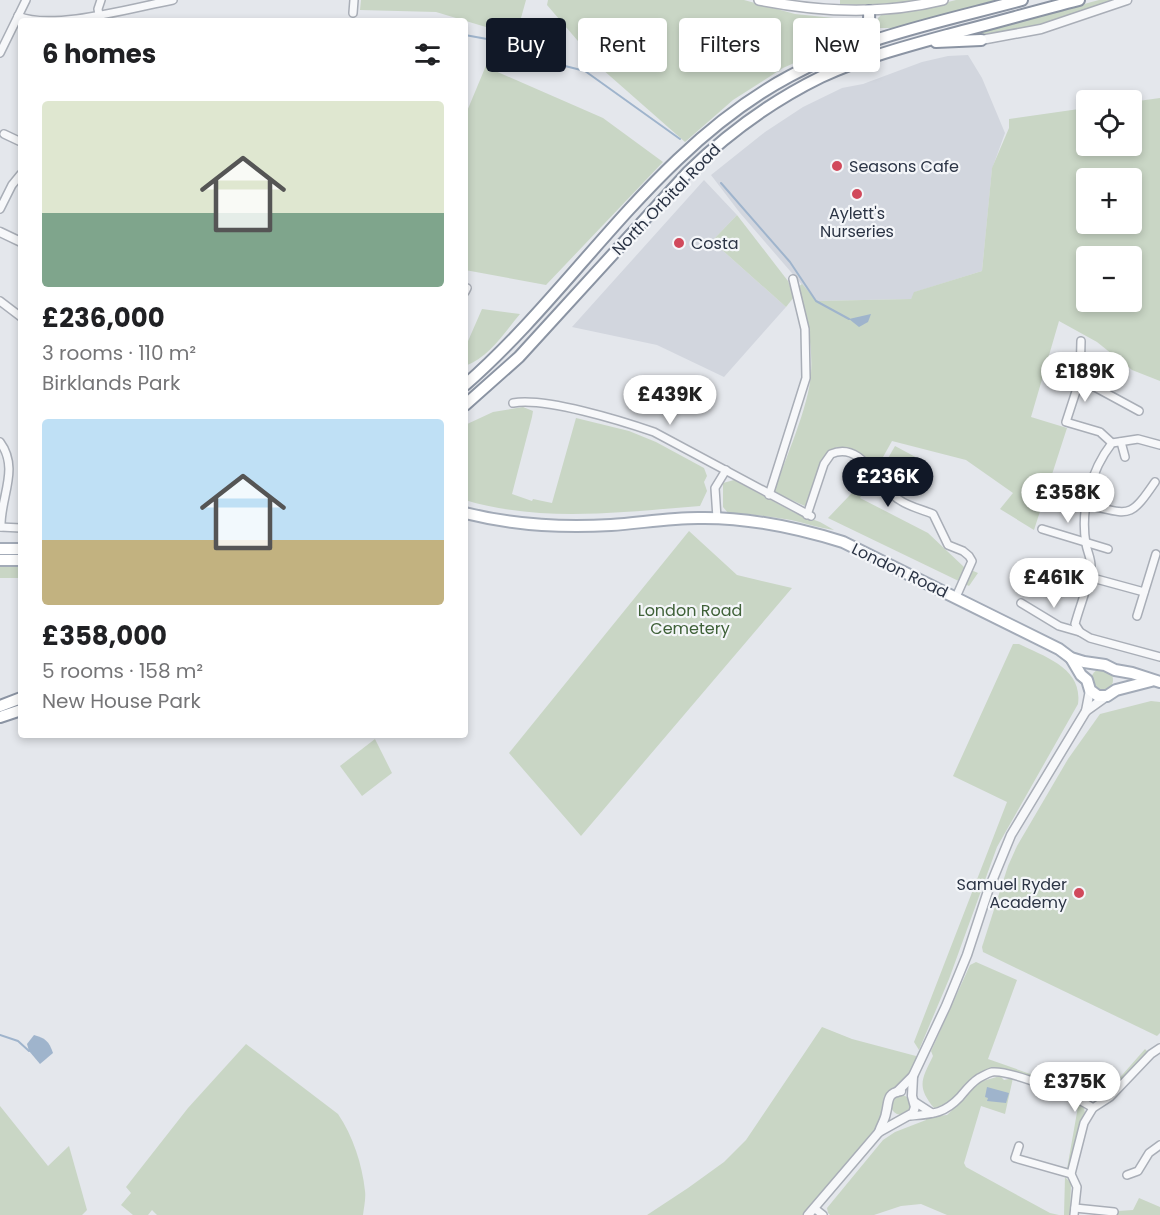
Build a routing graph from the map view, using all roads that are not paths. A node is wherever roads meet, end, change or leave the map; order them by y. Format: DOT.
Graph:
graph roads {
  1 [pos="26,0"];
  2 [pos="101,0"];
  3 [pos="173,0"];
  4 [pos="354,0"];
  5 [pos="759,0"];
  6 [pos="943,0"];
  7 [pos="1022,0"];
  8 [pos="1079,0"];
  9 [pos="1127,0"];
  10 [pos="868,11"];
  11 [pos="353,13"];
  12 [pos="99,15"];
  13 [pos="18,16"];
  14 [pos="26,18"];
  15 [pos="85,18"];
  16 [pos="869,18"];
  17 [pos="880,32"];
  18 [pos="900,33"];
  19 [pos="880,39"];
  20 [pos="981,40"];
  21 [pos="925,41"];
  22 [pos="0,53"];
  23 [pos="797,72"];
  24 [pos="4,134"];
  25 [pos="18,141"];
  26 [pos="18,178"];
  27 [pos="0,209"];
  28 [pos="0,232"];
  29 [pos="18,241"];
  30 [pos="793,279"];
  31 [pos="0,301"];
  32 [pos="18,314"];
  33 [pos="1081,341"];
  34 [pos="1080,379"];
  35 [pos="468,382"];
  36 [pos="468,402"];
  37 [pos="513,403"];
  38 [pos="1139,411"];
  39 [pos="0,442"];
  40 [pos="1120,442"];
  41 [pos="1112,443"];
  42 [pos="1160,445"];
  43 [pos="1125,457"];
  44 [pos="726,470"];
  45 [pos="1155,483"];
  46 [pos="770,495"];
  47 [pos="1087,505"];
  48 [pos="468,514"];
  49 [pos="717,518"];
  50 [pos="1,527"];
  51 [pos="18,528"];
  52 [pos="1042,529"];
  53 [pos="1086,543"];
  54 [pos="0,549"];
  55 [pos="18,549"];
  56 [pos="1108,549"];
  57 [pos="1156,554"];
  58 [pos="0,560"];
  59 [pos="18,560"];
  60 [pos="1089,577"];
  61 [pos="1144,592"];
  62 [pos="956,597"];
  63 [pos="1021,603"];
  64 [pos="1137,616"];
  65 [pos="1080,632"];
  66 [pos="1160,657"];
  67 [pos="1071,658"];
  68 [pos="1098,665"];
  69 [pos="1115,670"];
  70 [pos="1155,681"];
  71 [pos="1088,685"];
  72 [pos="1111,693"];
  73 [pos="18,699"];
  74 [pos="0,706"];
  75 [pos="18,711"];
  76 [pos="1086,711"];
  77 [pos="0,717"];
  78 [pos="1158,1049"];
  79 [pos="913,1076"];
  80 [pos="897,1092"];
  81 [pos="913,1099"];
  82 [pos="1093,1108"];
  83 [pos="887,1111"];
  84 [pos="932,1113"];
  85 [pos="910,1116"];
  86 [pos="898,1120"];
  87 [pos="879,1132"];
  88 [pos="1160,1145"];
  89 [pos="1019,1146"];
  90 [pos="1071,1174"];
  91 [pos="1127,1175"];
  92 [pos="814,1208"];
  93 [pos="1074,1211"];
  94 [pos="1114,1212"];
  95 [pos="808,1215"];
  96 [pos="823,1215"];
  1 -- 13 [label="street"];
  2 -- 12 [label="street"];
  3 -- 12 [label="street"];
  4 -- 11 [label="street"];
  5 -- 10 [label="main road"];
  6 -- 10 [label="main road"];
  7 -- 18 [label="main road, North Orbital Road"];
  8 -- 21 [label="main road, North Orbital Road"];
  9 -- 20 [label="street"];
  10 -- 16 [label="main road"];
  12 -- 15 [label="street"];
  13 -- 14 [label="street"];
  13 -- 22 [label="street"];
  17 -- 18 [label="main road"];
  18 -- 19 [label="main road, North Orbital Road"];
  20 -- 21 [label="main road"];
  21 -- 36 [label="main road, North Orbital Road"];
  23 -- 35 [label="main road, North Orbital Road"];
  24 -- 25 [label="street"];
  26 -- 27 [label="street"];
  28 -- 29 [label="street"];
  30 -- 46 [label="street"];
  31 -- 32 [label="street"];
  33 -- 34 [label="street"];
  34 -- 38 [label="street"];
  34 -- 41 [label="street"];
  37 -- 44 [label="street"];
  39 -- 50 [label="street"];
  40 -- 41 [label="street"];
  40 -- 42 [label="street"];
  40 -- 43 [label="street"];
  41 -- 47 [label="street"];
  44 -- 46 [label="street"];
  44 -- 49 [label="street"];
  45 -- 47 [label="street"];
  46 -- 62 [label="street"];
  47 -- 53 [label="street"];
  48 -- 49 [label="main road, London Road"];
  49 -- 62 [label="main road, London Road"];
  50 -- 51 [label="street"];
  52 -- 53 [label="street"];
  53 -- 56 [label="street"];
  53 -- 60 [label="street"];
  54 -- 55 [label="main road"];
  57 -- 61 [label="street"];
  58 -- 59 [label="main road"];
  60 -- 61 [label="street"];
  60 -- 65 [label="street"];
  61 -- 64 [label="street"];
  62 -- 67 [label="main road, London Road"];
  63 -- 65 [label="street"];
  65 -- 66 [label="street"];
  67 -- 68 [label="main road, London Road"];
  67 -- 71 [label="main road, London Road"];
  68 -- 69 [label="main road, London Road"];
  68 -- 71 [label="main road"];
  69 -- 70 [label="main road, London Road"];
  69 -- 72 [label="main road"];
  70 -- 72 [label="main road, London Road"];
  71 -- 72 [label="main road"];
  71 -- 76 [label="street"];
  72 -- 76 [label="street"];
  73 -- 74 [label="main road"];
  75 -- 77 [label="main road"];
  76 -- 79 [label="street"];
  78 -- 82 [label="street"];
  79 -- 80 [label="street"];
  79 -- 81 [label="street"];
  80 -- 81 [label="street"];
  80 -- 83 [label="street"];
  81 -- 84 [label="street"];
  81 -- 85 [label="street"];
  82 -- 84 [label="street"];
  82 -- 90 [label="street"];
  83 -- 86 [label="street"];
  83 -- 87 [label="street"];
  84 -- 85 [label="street"];
  85 -- 86 [label="street"];
  86 -- 87 [label="street"];
  87 -- 92 [label="street"];
  88 -- 91 [label="street"];
  89 -- 90 [label="street"];
  90 -- 93 [label="street"];
  92 -- 95 [label="street"];
  92 -- 96 [label="street"];
  93 -- 94 [label="street"];
}
